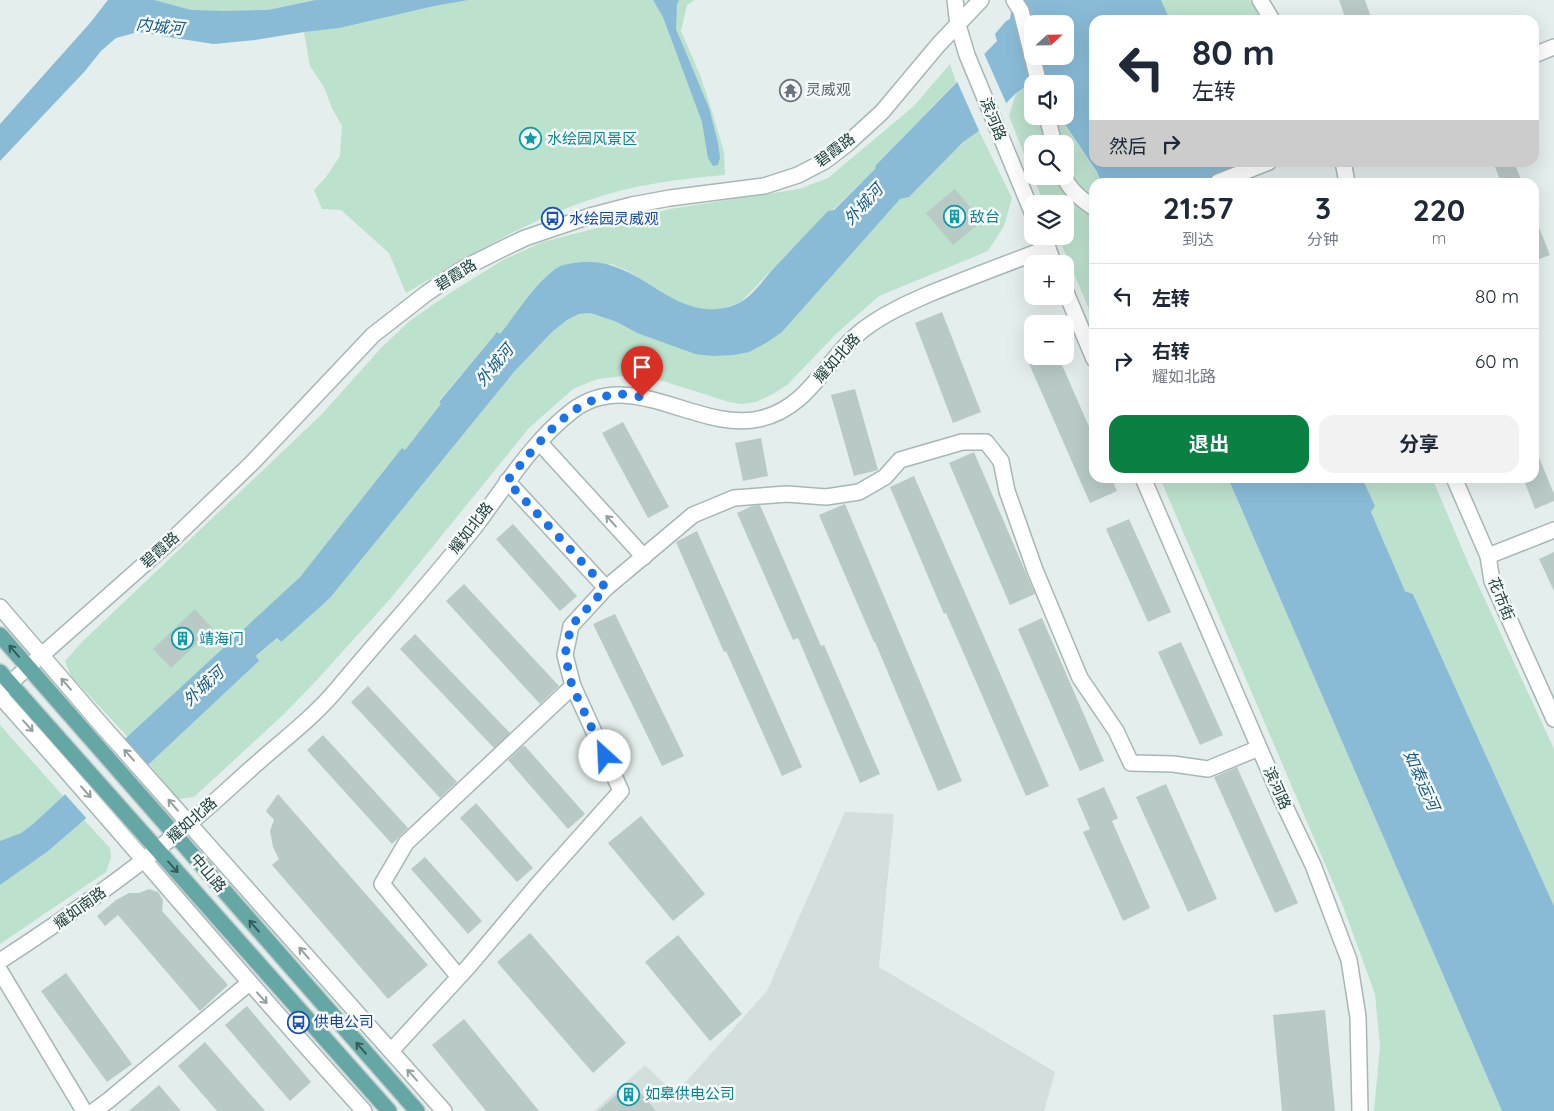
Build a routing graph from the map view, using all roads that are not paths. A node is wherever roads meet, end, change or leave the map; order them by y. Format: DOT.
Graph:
graph roads {
  1 [pos="955,0"];
  2 [pos="981,0"];
  3 [pos="1014,0"];
  4 [pos="1260,0"];
  5 [pos="1269,15"];
  6 [pos="958,25"];
  7 [pos="1554,47"];
  8 [pos="1539,53"];
  9 [pos="1037,75"];
  10 [pos="1256,167"];
  11 [pos="1228,178"];
  12 [pos="1068,185"];
  13 [pos="1025,195"];
  14 [pos="1089,205"];
  15 [pos="1038,245"];
  16 [pos="1071,305"];
  17 [pos="1089,347"];
  18 [pos="540,443"];
  19 [pos="507,481"];
  20 [pos="1145,483"];
  21 [pos="1456,483"];
  22 [pos="1554,530"];
  23 [pos="1488,556"];
  24 [pos="644,557"];
  25 [pos="606,588"];
  26 [pos="0,607"];
  27 [pos="0,635"];
  28 [pos="42,655"];
  29 [pos="28,667"];
  30 [pos="2,686"];
  31 [pos="572,686"];
  32 [pos="1554,719"];
  33 [pos="1259,748"];
  34 [pos="123,823"];
  35 [pos="190,823"];
  36 [pos="175,836"];
  37 [pos="157,850"];
  38 [pos="144,860"];
  39 [pos="0,962"];
  40 [pos="0,972"];
  41 [pos="458,976"];
  42 [pos="249,983"];
  43 [pos="391,1051"];
  44 [pos="84,1111"];
  45 [pos="94,1111"];
  46 [pos="364,1111"];
  47 [pos="390,1111"];
  48 [pos="416,1111"];
  49 [pos="444,1111"];
  50 [pos="1360,1111"];
  1 -- 6 [label="street"];
  2 -- 6 [label="street, 碧霞路"];
  3 -- 9 [label="street"];
  4 -- 5 [label="street"];
  6 -- 13 [label="street, 滨河路"];
  6 -- 28 [label="street, 碧霞路"];
  7 -- 8 [label="street"];
  10 -- 11 [label="street"];
  12 -- 14 [label="street"];
  15 -- 18 [label="street, 耀如北路"];
  16 -- 17 [label="street"];
  18 -- 19 [label="street, 耀如北路"];
  24 -- 18 [label="street, one-way"];
  19 -- 25 [label="street"];
  19 -- 35 [label="street, 耀如北路"];
  20 -- 33 [label="street, 滨河路"];
  21 -- 23 [label="street, 花市街"];
  22 -- 23 [label="street"];
  23 -- 32 [label="street, 花市街"];
  24 -- 25 [label="street"];
  24 -- 33 [label="street"];
  25 -- 31 [label="street"];
  26 -- 28 [label="street"];
  29 -- 27 [label="main road, 中山路, one-way"];
  28 -- 29 [label="street, 碧霞路"];
  35 -- 28 [label="street, one-way"];
  29 -- 30 [label="street, 碧霞路"];
  29 -- 36 [label="main road, 中山路"];
  30 -- 34 [label="main road, 中山路, one-way"];
  31 -- 41 [label="street"];
  31 -- 41 [label="street"];
  33 -- 50 [label="street, 滨河路"];
  34 -- 37 [label="main road, 中山路"];
  34 -- 38 [label="street"];
  35 -- 36 [label="street, 耀如北路"];
  43 -- 35 [label="street, one-way"];
  36 -- 37 [label="street, 耀如北路"];
  48 -- 36 [label="main road, 中山路, one-way"];
  37 -- 38 [label="street, 耀如南路"];
  37 -- 47 [label="main road, 中山路, one-way"];
  38 -- 39 [label="street, 耀如南路"];
  38 -- 42 [label="street"];
  40 -- 44 [label="street"];
  41 -- 43 [label="street"];
  42 -- 45 [label="street"];
  42 -- 46 [label="street, one-way"];
  49 -- 43 [label="street, one-way"];
}
